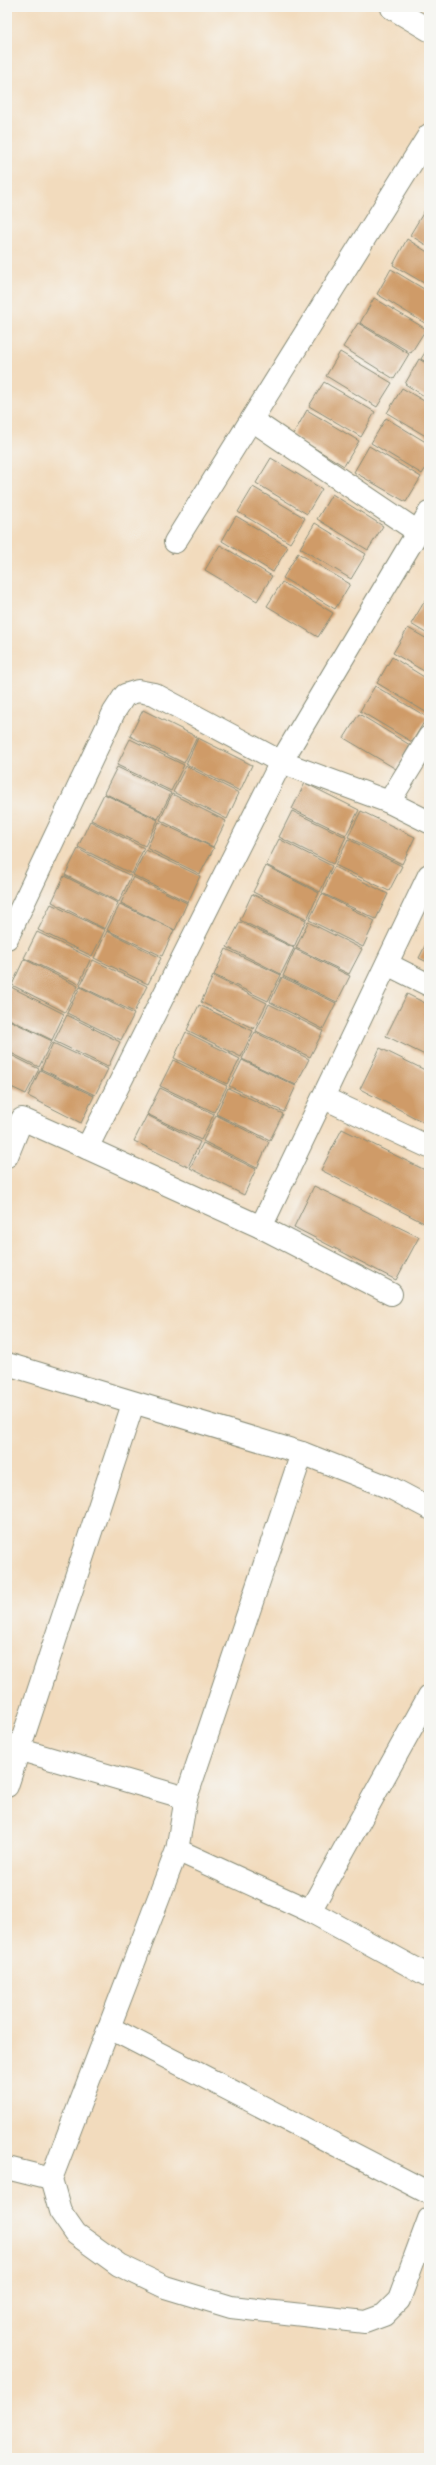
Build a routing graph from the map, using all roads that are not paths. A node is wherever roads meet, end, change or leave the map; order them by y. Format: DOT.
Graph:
graph roads {
  1 [pos="392,8"];
  2 [pos="429,30"];
  3 [pos="429,136"];
  4 [pos="252,420"];
  5 [pos="429,513"];
  6 [pos="418,532"];
  7 [pos="175,542"];
  8 [pos="429,736"];
  9 [pos="281,762"];
  10 [pos="389,802"];
  11 [pos="429,822"];
  12 [pos="429,875"];
  13 [pos="7,938"];
  14 [pos="387,964"];
  15 [pos="429,985"];
  16 [pos="324,1098"];
  17 [pos="14,1115"];
  18 [pos="429,1147"];
  19 [pos="87,1148"];
  20 [pos="7,1156"];
  21 [pos="261,1227"];
  22 [pos="391,1294"];
  23 [pos="7,1364"];
  24 [pos="133,1404"];
  25 [pos="302,1454"];
  26 [pos="429,1508"];
  27 [pos="429,1696"];
  28 [pos="14,1748"];
  29 [pos="7,1786"];
  30 [pos="186,1798"];
  31 [pos="177,1850"];
  32 [pos="310,1911"];
  33 [pos="429,1976"];
  34 [pos="110,2028"];
  35 [pos="7,2168"];
  36 [pos="51,2179"];
  37 [pos="429,2193"];
  38 [pos="429,2218"];
  1 -- 2 [label="street"];
  3 -- 4 [label="street"];
  4 -- 6 [label="street"];
  4 -- 7 [label="street"];
  5 -- 6 [label="street"];
  6 -- 9 [label="street"];
  8 -- 10 [label="street"];
  9 -- 10 [label="street"];
  9 -- 13 [label="street"];
  9 -- 19 [label="street"];
  10 -- 11 [label="street"];
  12 -- 14 [label="street"];
  14 -- 15 [label="street"];
  14 -- 16 [label="street"];
  16 -- 18 [label="street"];
  16 -- 21 [label="street"];
  17 -- 19 [label="street"];
  17 -- 20 [label="street"];
  19 -- 21 [label="street"];
  21 -- 22 [label="street"];
  23 -- 24 [label="street"];
  24 -- 25 [label="street"];
  24 -- 28 [label="street"];
  25 -- 26 [label="street"];
  25 -- 30 [label="street"];
  27 -- 32 [label="street"];
  28 -- 29 [label="street"];
  28 -- 30 [label="street"];
  30 -- 31 [label="street"];
  31 -- 32 [label="street"];
  31 -- 34 [label="street"];
  32 -- 33 [label="street"];
  34 -- 36 [label="street"];
  34 -- 37 [label="street"];
  35 -- 36 [label="street"];
  36 -- 38 [label="street"];
}
